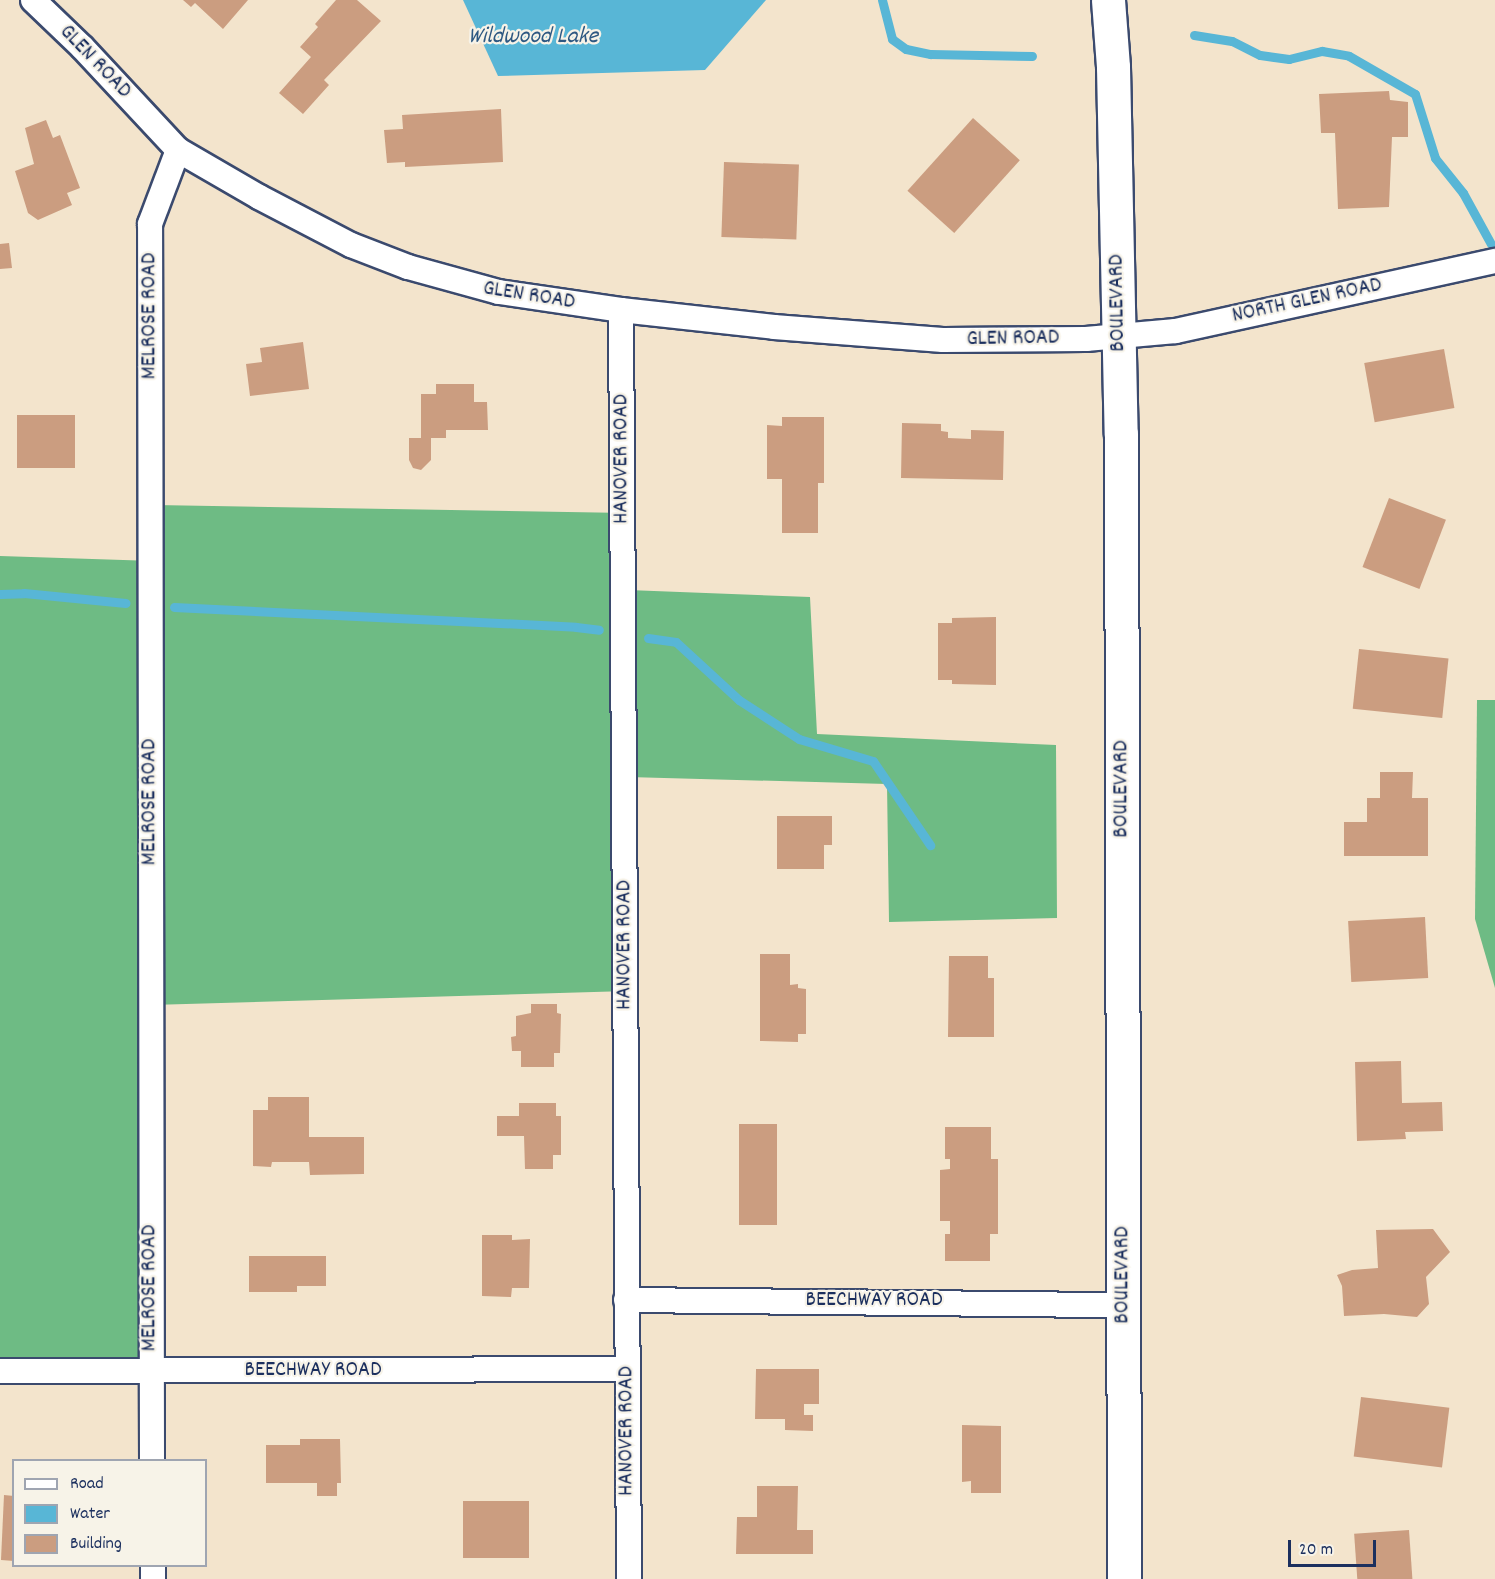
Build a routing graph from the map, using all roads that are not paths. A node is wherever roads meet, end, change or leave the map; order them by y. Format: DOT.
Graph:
graph roads {
  1 [pos="33,0"];
  2 [pos="1108,0"];
  3 [pos="178,150"];
  4 [pos="1495,261"];
  5 [pos="621,310"];
  6 [pos="1119,334"];
  7 [pos="626,1300"];
  8 [pos="1123,1305"];
  9 [pos="627,1369"];
  10 [pos="0,1371"];
  11 [pos="150,1372"];
  12 [pos="152,1459"];
  13 [pos="629,1579"];
  14 [pos="1124,1579"];
  1 -- 3 [label="street, GLEN ROAD"];
  2 -- 6 [label="main road, BOULEVARD"];
  3 -- 5 [label="street, GLEN ROAD"];
  3 -- 11 [label="street, MELROSE ROAD"];
  4 -- 6 [label="street, NORTH GLEN ROAD"];
  5 -- 6 [label="street, GLEN ROAD"];
  5 -- 7 [label="street, HANOVER ROAD"];
  6 -- 8 [label="main road, BOULEVARD"];
  7 -- 8 [label="street, BEECHWAY ROAD"];
  7 -- 9 [label="street, HANOVER ROAD"];
  8 -- 14 [label="main road, BOULEVARD"];
  9 -- 11 [label="street, BEECHWAY ROAD"];
  9 -- 13 [label="street, HANOVER ROAD"];
  10 -- 11 [label="street, BEECHWAY ROAD"];
  11 -- 12 [label="street, MELROSE ROAD"];
}
